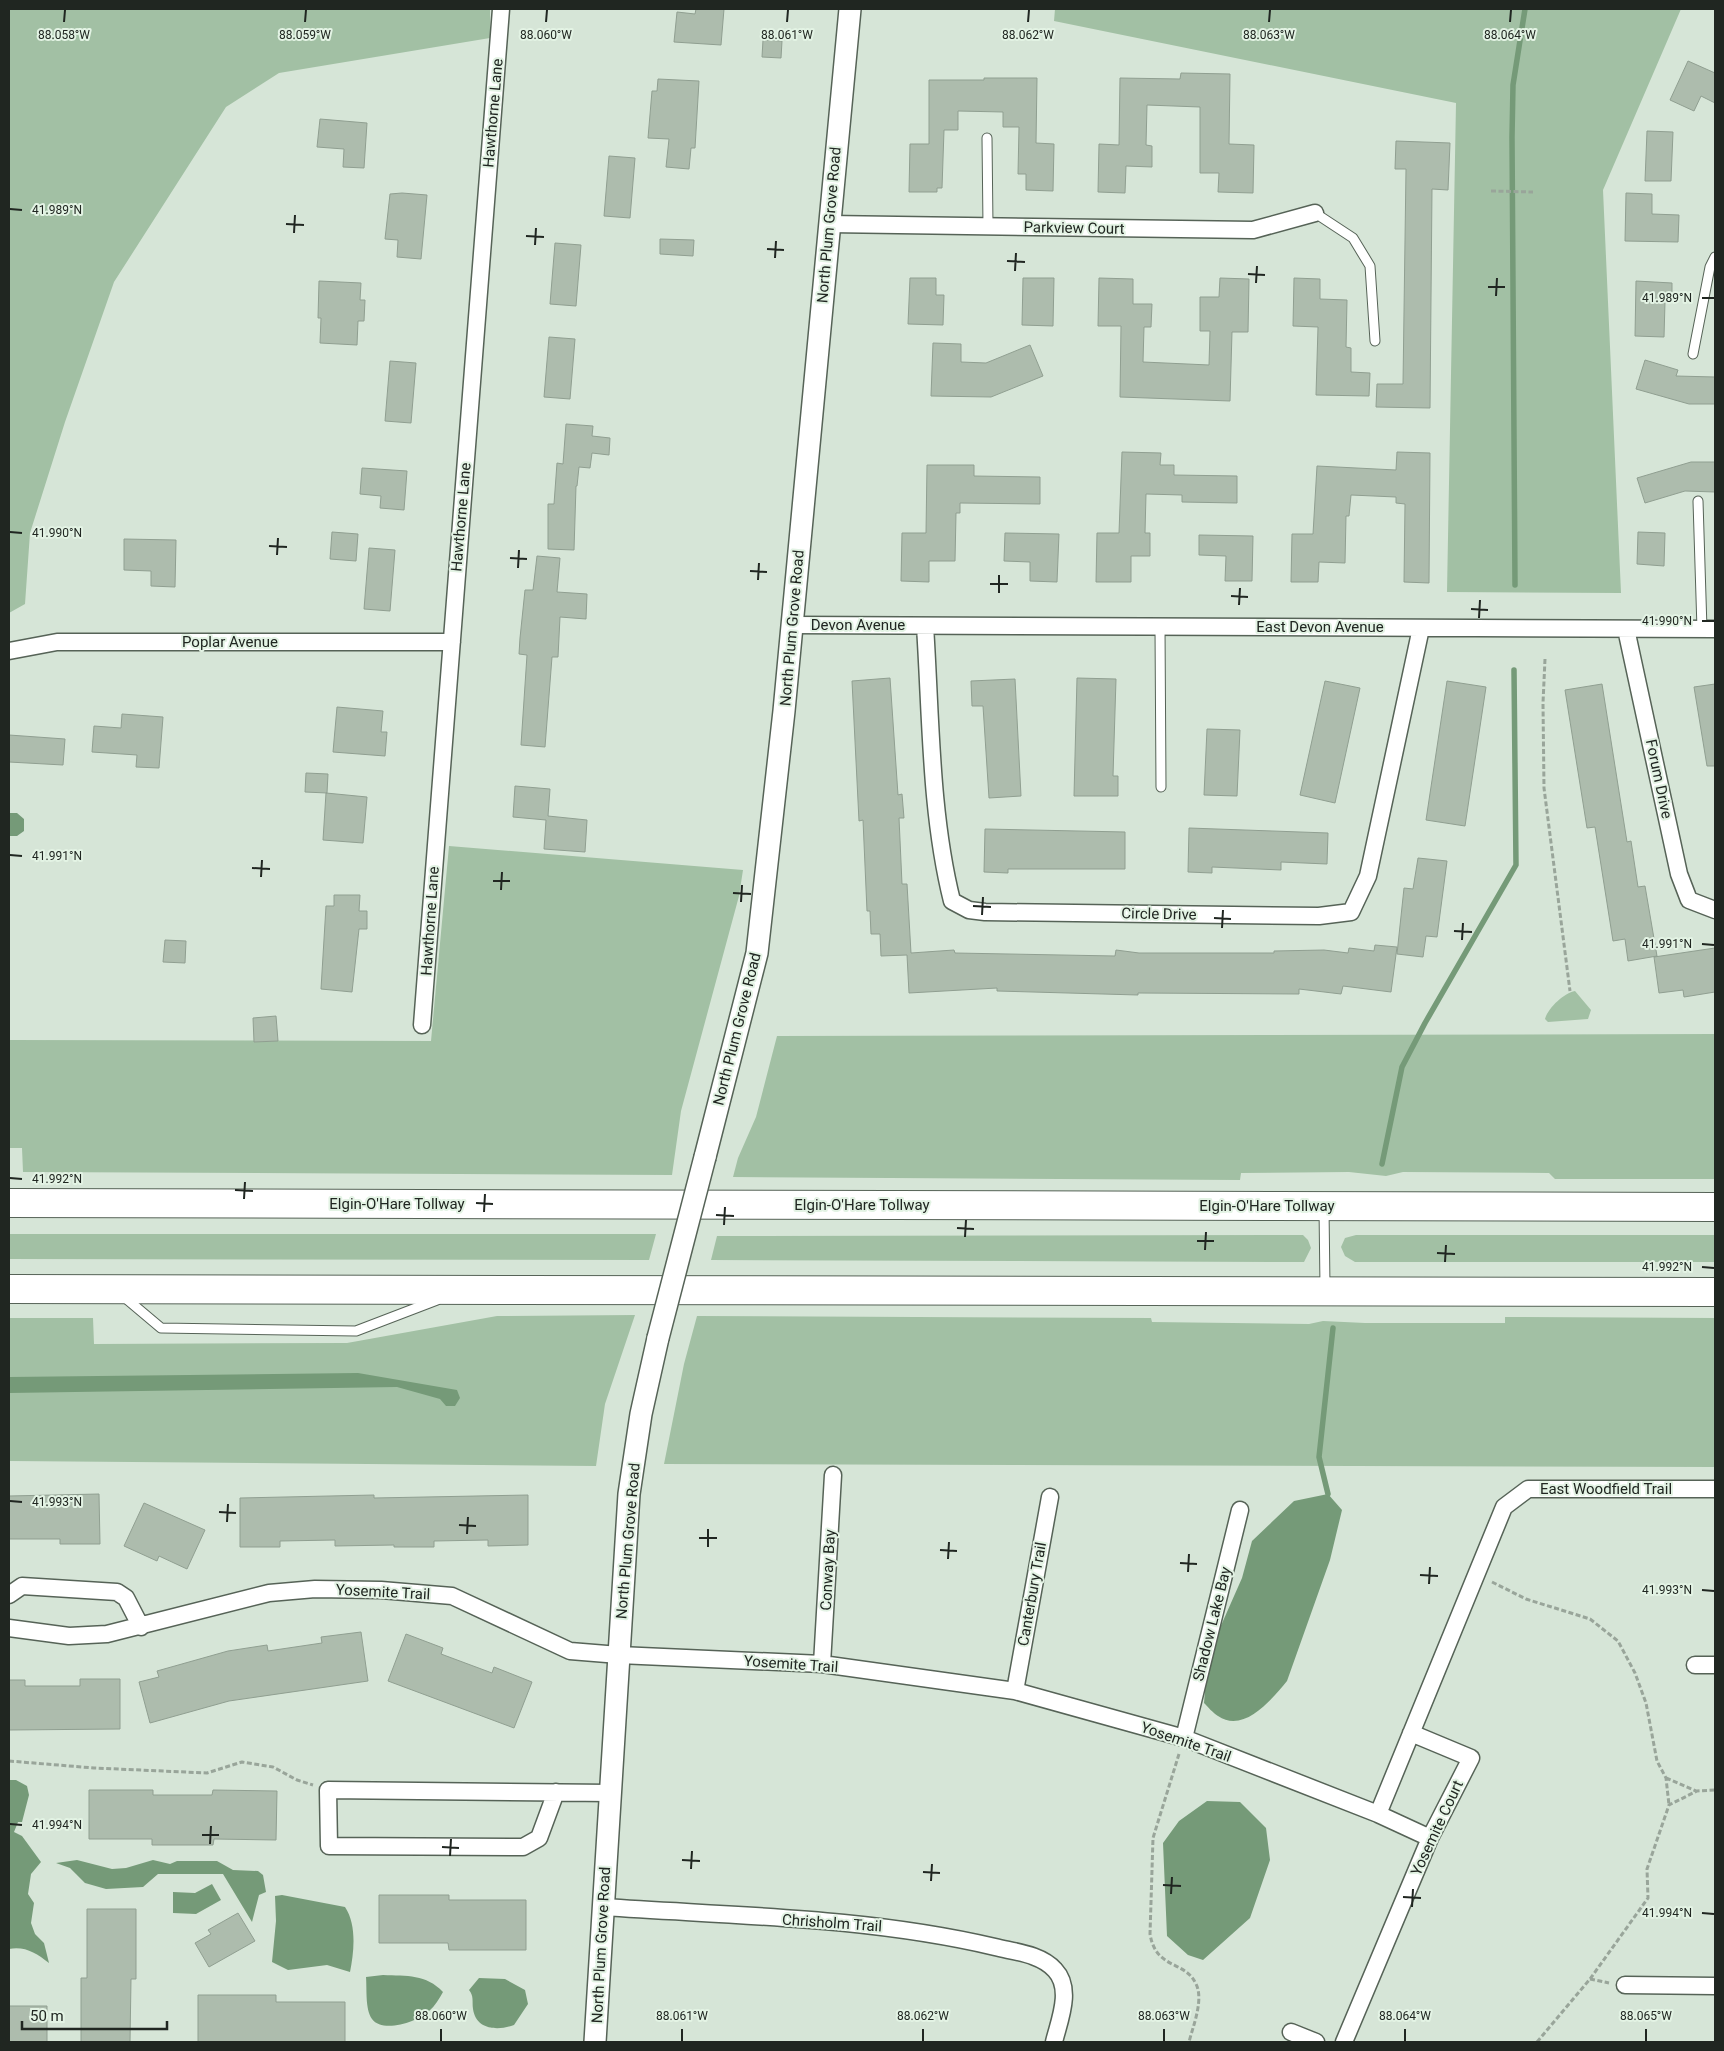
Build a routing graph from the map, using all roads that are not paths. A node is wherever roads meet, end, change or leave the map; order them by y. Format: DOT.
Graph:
graph roads {
  1 [pos="502,9"];
  2 [pos="850,9"];
  3 [pos="987,138"];
  4 [pos="1315,213"];
  5 [pos="829,224"];
  6 [pos="988,226"];
  7 [pos="1715,256"];
  8 [pos="1375,341"];
  9 [pos="1693,354"];
  10 [pos="1698,501"];
  11 [pos="792,625"];
  12 [pos="924,626"];
  13 [pos="1160,627"];
  14 [pos="1421,628"];
  15 [pos="1626,629"];
  16 [pos="1709,629"];
  17 [pos="452,642"];
  18 [pos="9,651"];
  19 [pos="1161,787"];
  20 [pos="1715,910"];
  21 [pos="422,1025"];
  22 [pos="9,1203"];
  23 [pos="1324,1206"];
  24 [pos="1715,1207"];
  25 [pos="9,1289"];
  26 [pos="115,1289"];
  27 [pos="463,1290"];
  28 [pos="1325,1290"];
  29 [pos="1715,1292"];
  30 [pos="833,1475"];
  31 [pos="1715,1489"];
  32 [pos="1050,1497"];
  33 [pos="1240,1510"];
  34 [pos="9,1595"];
  35 [pos="141,1627"];
  36 [pos="9,1628"];
  37 [pos="619,1655"];
  38 [pos="822,1664"];
  39 [pos="1695,1665"];
  40 [pos="1715,1665"];
  41 [pos="1015,1691"];
  42 [pos="1411,1733"];
  43 [pos="1184,1738"];
  44 [pos="556,1792"];
  45 [pos="610,1793"];
  46 [pos="1378,1814"];
  47 [pos="1430,1838"];
  48 [pos="604,1907"];
  49 [pos="1624,1985"];
  50 [pos="1715,1986"];
  51 [pos="1291,2032"];
  52 [pos="595,2042"];
  53 [pos="1054,2042"];
  54 [pos="1316,2042"];
  55 [pos="1344,2042"];
  1 -- 17 [label="street, Hawthorne Lane"];
  2 -- 5 [label="street, North Plum Grove Road"];
  3 -- 6 [label="lane"];
  4 -- 6 [label="street, Parkview Court"];
  4 -- 8 [label="lane"];
  5 -- 6 [label="street, Parkview Court"];
  5 -- 11 [label="street, North Plum Grove Road"];
  7 -- 9 [label="lane"];
  10 -- 16 [label="lane"];
  11 -- 12 [label="street, Devon Avenue"];
  11 -- 37 [label="street, North Plum Grove Road, bridge"];
  12 -- 13 [label="street, East Devon Avenue"];
  12 -- 14 [label="street, Circle Drive"];
  13 -- 14 [label="street, East Devon Avenue"];
  13 -- 19 [label="lane"];
  14 -- 15 [label="street, East Devon Avenue"];
  15 -- 16 [label="street, East Devon Avenue"];
  15 -- 20 [label="street, Forum Drive"];
  17 -- 18 [label="street, Poplar Avenue"];
  17 -- 21 [label="street, Hawthorne Lane"];
  22 -- 23 [label="highway, Elgin-O'Hare Tollway"];
  23 -- 24 [label="highway, Elgin-O'Hare Tollway"];
  23 -- 28 [label="lane"];
  25 -- 26 [label="highway"];
  26 -- 27 [label="highway"];
  26 -- 27 [label="lane"];
  27 -- 28 [label="highway"];
  28 -- 29 [label="highway"];
  30 -- 38 [label="street, Conway Bay"];
  31 -- 42 [label="street, East Woodfield Trail"];
  32 -- 41 [label="street, Canterbury Trail"];
  33 -- 43 [label="street, Shadow Lake Bay"];
  34 -- 35 [label="street"];
  35 -- 36 [label="street, Yosemite Trail"];
  35 -- 37 [label="street, Yosemite Trail"];
  37 -- 38 [label="street, Yosemite Trail"];
  37 -- 45 [label="street, North Plum Grove Road"];
  38 -- 41 [label="street, Yosemite Trail"];
  39 -- 40 [label="street"];
  41 -- 43 [label="street, Yosemite Trail"];
  42 -- 46 [label="street"];
  42 -- 47 [label="street, Yosemite Court"];
  43 -- 46 [label="street, Yosemite Trail"];
  44 -- 44 [label="street"];
  44 -- 45 [label="street"];
  45 -- 48 [label="street, North Plum Grove Road"];
  46 -- 47 [label="street, Yosemite Trail"];
  47 -- 55 [label="street, Yosemite Court"];
  48 -- 52 [label="street, North Plum Grove Road"];
  48 -- 53 [label="street, Chrisholm Trail"];
  49 -- 50 [label="street"];
  51 -- 54 [label="street"];
}
